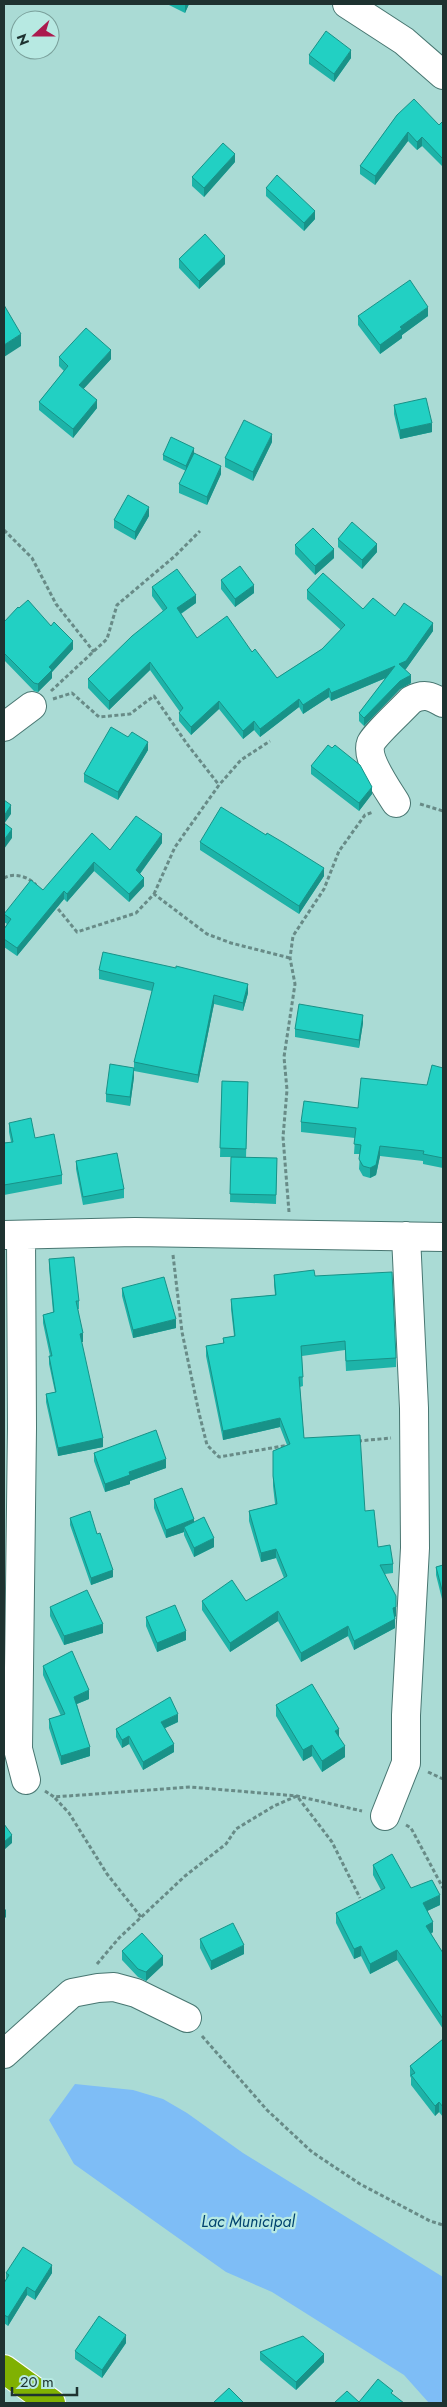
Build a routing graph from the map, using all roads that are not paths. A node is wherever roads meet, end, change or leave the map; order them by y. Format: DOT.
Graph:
graph roads {
  1 [pos="347,4"];
  2 [pos="443,75"];
  3 [pos="443,703"];
  4 [pos="32,706"];
  5 [pos="4,727"];
  6 [pos="396,803"];
  7 [pos="12,1235"];
  8 [pos="406,1236"];
  9 [pos="443,1237"];
  10 [pos="26,1780"];
  11 [pos="385,1816"];
  12 [pos="187,2018"];
  13 [pos="4,2054"];
  14 [pos="4,2370"];
  15 [pos="51,2403"];
  1 -- 2 [label="street"];
  3 -- 6 [label="street"];
  4 -- 5 [label="street"];
  7 -- 8 [label="street"];
  7 -- 10 [label="street"];
  8 -- 9 [label="street"];
  8 -- 11 [label="street"];
  12 -- 13 [label="street"];
  14 -- 15 [label="highway"];
}
